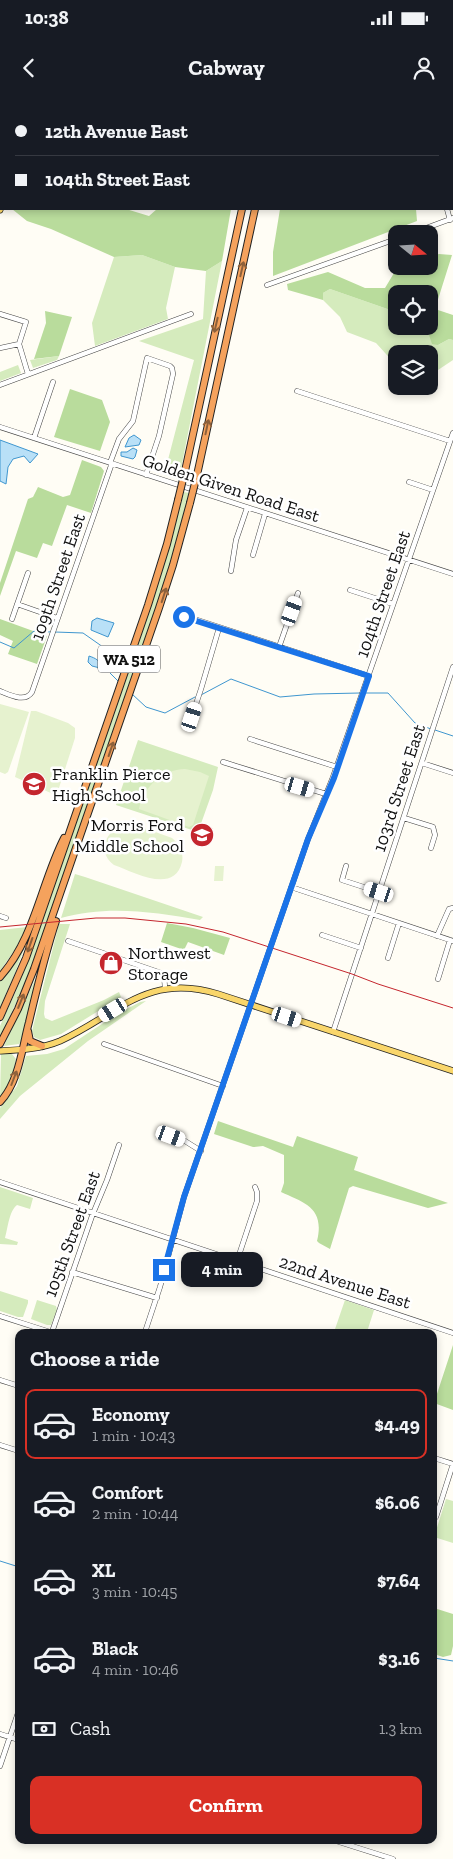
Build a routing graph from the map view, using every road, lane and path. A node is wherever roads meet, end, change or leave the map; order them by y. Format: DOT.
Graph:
graph roads {
  1 [pos="242,210"];
  2 [pos="255,210"];
  3 [pos="451,219"];
  4 [pos="435,225"];
  5 [pos="388,242"];
  6 [pos="267,285"];
  7 [pos="0,314"];
  8 [pos="191,314"];
  9 [pos="19,344"];
  10 [pos="0,348"];
  11 [pos="28,372"];
  12 [pos="53,382"];
  13 [pos="0,385"];
  14 [pos="297,391"];
  15 [pos="0,427"];
  16 [pos="453,433"];
  17 [pos="34,438"];
  18 [pos="450,441"];
  19 [pos="111,463"];
  20 [pos="146,475"];
  21 [pos="410,482"];
  22 [pos="434,490"];
  23 [pos="247,508"];
  24 [pos="266,514"];
  25 [pos="253,555"];
  26 [pos="409,561"];
  27 [pos="231,571"];
  28 [pos="28,573"];
  29 [pos="453,574"];
  30 [pos="350,590"];
  31 [pos="298,593"];
  32 [pos="17,604"];
  33 [pos="393,604"];
  34 [pos="179,614"];
  35 [pos="58,618"];
  36 [pos="12,619"];
  37 [pos="219,628"];
  38 [pos="279,648"];
  39 [pos="453,667"];
  40 [pos="369,676"];
  41 [pos="0,691"];
  42 [pos="188,728"];
  43 [pos="250,739"];
  44 [pos="223,762"];
  45 [pos="422,763"];
  46 [pos="337,766"];
  47 [pos="453,773"];
  48 [pos="326,794"];
  49 [pos="75,817"];
  50 [pos="404,818"];
  51 [pos="86,820"];
  52 [pos="431,848"];
  53 [pos="346,866"];
  54 [pos="291,887"];
  55 [pos="379,892"];
  56 [pos="453,908"];
  57 [pos="372,914"];
  58 [pos="0,916"];
  59 [pos="6,918"];
  60 [pos="399,922"];
  61 [pos="322,935"];
  62 [pos="437,936"];
  63 [pos="452,940"];
  64 [pos="68,941"];
  65 [pos="361,948"];
  66 [pos="388,958"];
  67 [pos="164,974"];
  68 [pos="170,976"];
  69 [pos="0,977"];
  70 [pos="438,979"];
  71 [pos="165,989"];
  72 [pos="251,1005"];
  73 [pos="0,1017"];
  74 [pos="28,1025"];
  75 [pos="332,1032"];
  76 [pos="104,1044"];
  77 [pos="42,1046"];
  78 [pos="0,1049"];
  79 [pos="22,1050"];
  80 [pos="453,1071"];
  81 [pos="223,1086"];
  82 [pos="0,1102"];
  83 [pos="171,1136"];
  84 [pos="119,1145"];
  85 [pos="200,1151"];
  86 [pos="0,1182"];
  87 [pos="255,1187"];
  88 [pos="93,1213"];
  89 [pos="172,1240"];
  90 [pos="237,1261"];
  91 [pos="72,1272"];
  92 [pos="156,1298"];
  93 [pos="0,1316"];
  94 [pos="41,1329"];
  95 [pos="52,1329"];
  96 [pos="146,1329"];
  97 [pos="453,1333"];
  98 [pos="0,1380"];
  99 [pos="15,1385"];
  100 [pos="0,1445"];
  101 [pos="15,1450"];
  102 [pos="437,1459"];
  103 [pos="453,1464"];
  104 [pos="437,1514"];
  105 [pos="15,1722"];
  106 [pos="0,1734"];
  107 [pos="10,1738"];
  108 [pos="15,1739"];
  109 [pos="0,1766"];
  110 [pos="346,1844"];
  111 [pos="393,1859"];
  1 -- 49 [label="highway, WA 512, one-way, bridge"];
  51 -- 2 [label="highway, WA 512, one-way, bridge"];
  3 -- 4 [label="street"];
  5 -- 6 [label="street"];
  7 -- 9 [label="street"];
  8 -- 11 [label="street"];
  9 -- 10 [label="street"];
  9 -- 11 [label="street"];
  11 -- 13 [label="street"];
  12 -- 17 [label="street"];
  14 -- 18 [label="street"];
  15 -- 17 [label="street, Golden Given Road East"];
  16 -- 18 [label="street, 104th Street East"];
  17 -- 19 [label="street, Golden Given Road East"];
  18 -- 22 [label="street, 104th Street East"];
  19 -- 20 [label="street, Golden Given Road East"];
  19 -- 20 [label="street, 109th Street East"];
  19 -- 35 [label="street, 109th Street East"];
  20 -- 23 [label="street, Golden Given Road East"];
  21 -- 22 [label="street"];
  22 -- 26 [label="street, 104th Street East"];
  23 -- 24 [label="street, Golden Given Road East"];
  23 -- 27 [label="street"];
  24 -- 25 [label="street"];
  24 -- 26 [label="street, Golden Given Road East"];
  26 -- 29 [label="street, Golden Given Road East"];
  26 -- 33 [label="street, 104th Street East"];
  28 -- 32 [label="street"];
  30 -- 33 [label="street"];
  31 -- 38 [label="street"];
  32 -- 35 [label="street"];
  32 -- 36 [label="street"];
  33 -- 40 [label="street, 104th Street East"];
  34 -- 37 [label="street"];
  35 -- 41 [label="street, 109th Street East"];
  37 -- 38 [label="street"];
  37 -- 42 [label="street"];
  38 -- 40 [label="street"];
  39 -- 45 [label="street, 103rd Street East"];
  40 -- 46 [label="street, 104th Street East"];
  43 -- 46 [label="street"];
  44 -- 48 [label="street"];
  45 -- 47 [label="street"];
  45 -- 50 [label="street, 103rd Street East"];
  46 -- 48 [label="street, 104th Street East"];
  48 -- 54 [label="street, 104th Street East"];
  49 -- 69 [label="highway"];
  49 -- 73 [label="highway, WA 512, one-way"];
  50 -- 52 [label="street"];
  50 -- 55 [label="street, 103rd Street East"];
  51 -- 74 [label="highway"];
  78 -- 51 [label="highway, WA 512, one-way"];
  53 -- 55 [label="street"];
  54 -- 57 [label="street"];
  54 -- 72 [label="street, 104th Street East"];
  55 -- 57 [label="street, 103rd Street East"];
  56 -- 62 [label="street"];
  57 -- 60 [label="street"];
  57 -- 65 [label="street, 103rd Street East"];
  58 -- 59 [label="street"];
  60 -- 62 [label="street"];
  60 -- 66 [label="street"];
  61 -- 65 [label="street"];
  62 -- 63 [label="street"];
  63 -- 70 [label="street"];
  64 -- 67 [label="street"];
  65 -- 75 [label="street, 103rd Street East"];
  67 -- 68 [label="street"];
  67 -- 71 [label="street"];
  71 -- 72 [label="main road"];
  71 -- 77 [label="main road"];
  72 -- 75 [label="main road"];
  72 -- 81 [label="street, 104th Street East"];
  74 -- 77 [label="highway"];
  74 -- 79 [label="highway"];
  75 -- 80 [label="main road"];
  76 -- 81 [label="street"];
  77 -- 79 [label="main road"];
  78 -- 79 [label="main road"];
  82 -- 79 [label="highway, one-way"];
  81 -- 85 [label="street, 104th Street East"];
  83 -- 85 [label="street"];
  84 -- 88 [label="street, 105th Street East"];
  85 -- 89 [label="street, 104th Street East"];
  86 -- 88 [label="street, 22nd Avenue East"];
  87 -- 90 [label="street"];
  88 -- 89 [label="street, 22nd Avenue East"];
  88 -- 91 [label="street, 105th Street East"];
  89 -- 90 [label="street, 22nd Avenue East"];
  89 -- 92 [label="street, 104th Street East"];
  90 -- 97 [label="street, 22nd Avenue East"];
  91 -- 92 [label="street"];
  91 -- 95 [label="street, 105th Street East"];
  92 -- 96 [label="street, 104th Street East"];
  93 -- 94 [label="street"];
  98 -- 99 [label="street"];
  100 -- 101 [label="street"];
  102 -- 103 [label="street"];
  103 -- 104 [label="street"];
  105 -- 107 [label="street"];
  106 -- 107 [label="street"];
  107 -- 108 [label="street"];
  107 -- 109 [label="street"];
  110 -- 111 [label="street"];
}
